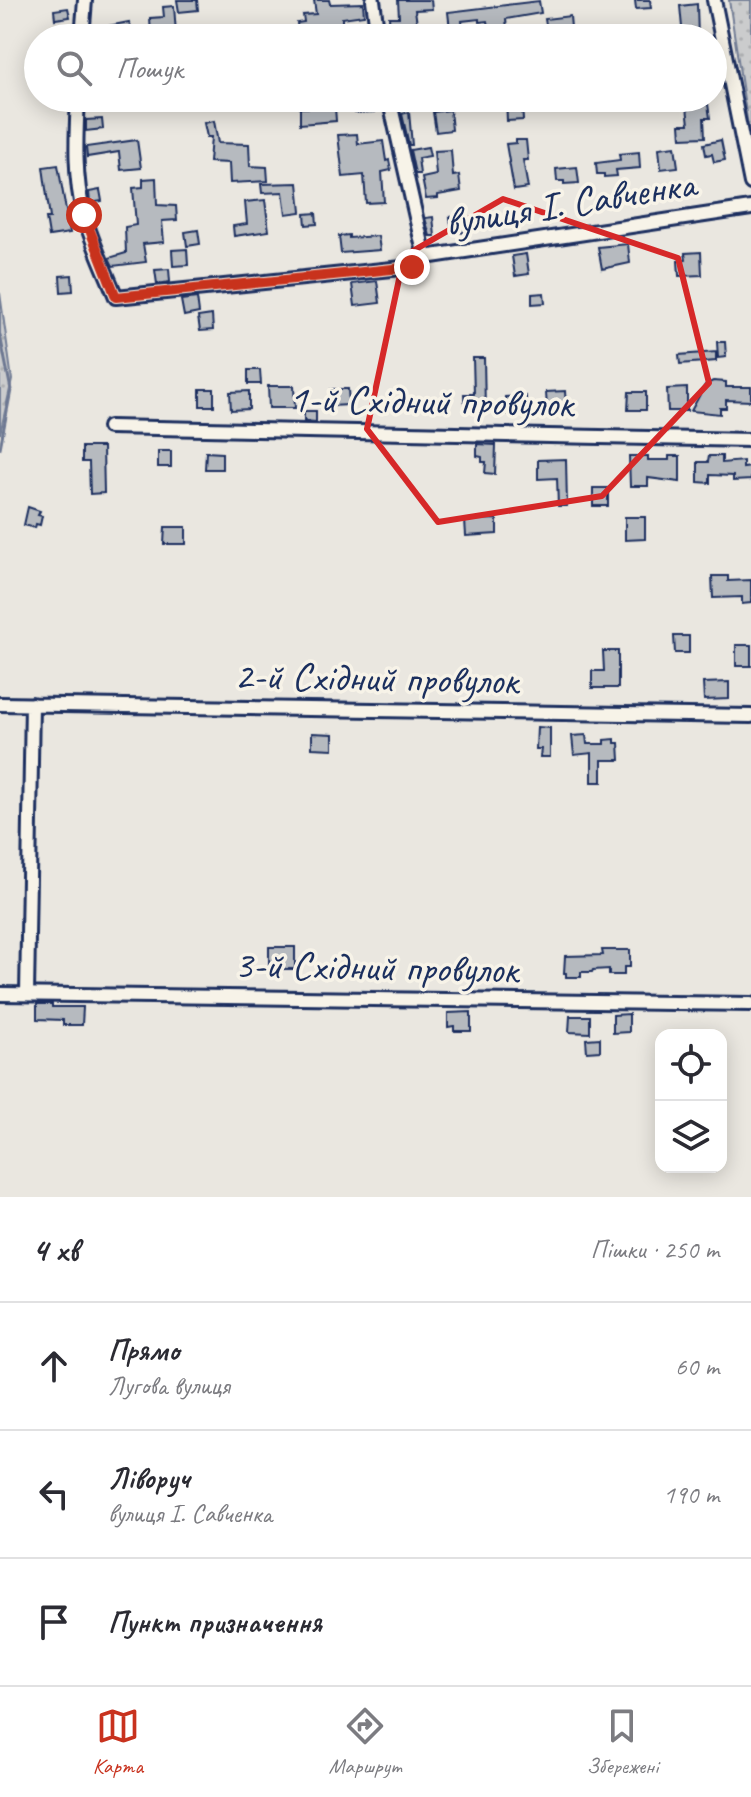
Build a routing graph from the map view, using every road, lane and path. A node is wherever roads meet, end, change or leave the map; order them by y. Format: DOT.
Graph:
graph roads {
  1 [pos="85,0"];
  2 [pos="373,0"];
  3 [pos="714,0"];
  4 [pos="83,24"];
  5 [pos="376,24"];
  6 [pos="719,24"];
  7 [pos="727,64"];
  8 [pos="78,112"];
  9 [pos="392,112"];
  10 [pos="751,183"];
  11 [pos="751,208"];
  12 [pos="425,257"];
  13 [pos="109,427"];
  14 [pos="751,440"];
  15 [pos="0,704"];
  16 [pos="32,704"];
  17 [pos="751,716"];
  18 [pos="0,994"];
  19 [pos="27,994"];
  20 [pos="751,1004"];
  1 -- 4 [label="street"];
  2 -- 5 [label="street"];
  3 -- 6 [label="street, вулиця І. Савченка"];
  7 -- 10 [label="street, вулиця І. Савченка"];
  8 -- 12 [label="street, вулиця І. Савченка"];
  9 -- 12 [label="street"];
  11 -- 12 [label="street, вулиця І. Савченка"];
  13 -- 14 [label="street, 1-й Східний провулок"];
  15 -- 16 [label="street, 2-й Східний провулок"];
  16 -- 17 [label="street, 2-й Східний провулок"];
  16 -- 19 [label="street"];
  18 -- 19 [label="street, 3-й Східний провулок"];
  19 -- 20 [label="street, 3-й Східний провулок"];
}
